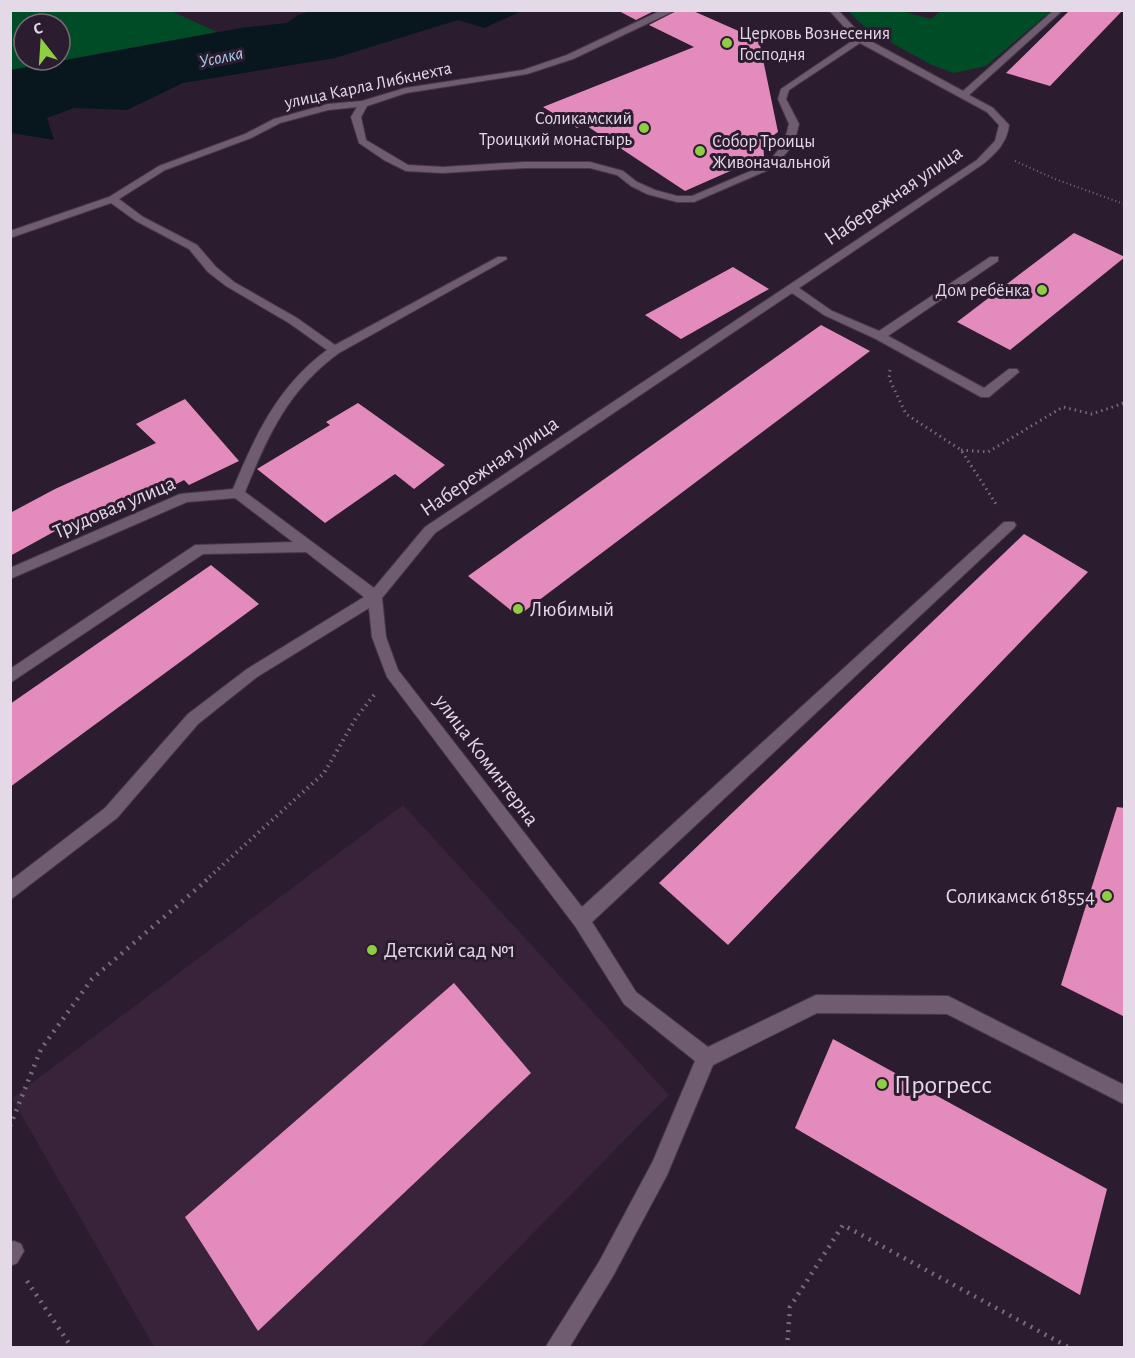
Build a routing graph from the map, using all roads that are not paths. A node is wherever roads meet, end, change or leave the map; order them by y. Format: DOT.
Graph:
graph roads {
  1 [pos="672,10"];
  2 [pos="833,10"];
  3 [pos="1059,10"];
  4 [pos="860,39"];
  5 [pos="962,95"];
  6 [pos="363,104"];
  7 [pos="114,199"];
  8 [pos="10,235"];
  9 [pos="502,259"];
  10 [pos="994,259"];
  11 [pos="792,288"];
  12 [pos="880,336"];
  13 [pos="335,350"];
  14 [pos="1013,372"];
  15 [pos="238,493"];
  16 [pos="1009,525"];
  17 [pos="310,547"];
  18 [pos="10,574"];
  19 [pos="375,597"];
  20 [pos="10,677"];
  21 [pos="10,892"];
  22 [pos="581,920"];
  23 [pos="706,1058"];
  24 [pos="1125,1095"];
  25 [pos="556,1347"];
  1 -- 6 [label="street, улица Карла Либкнехта"];
  2 -- 4 [label="street"];
  3 -- 5 [label="street"];
  4 -- 5 [label="street"];
  4 -- 6 [label="street"];
  5 -- 11 [label="street, Набережная улица"];
  6 -- 7 [label="street, улица Карла Либкнехта"];
  7 -- 8 [label="street, улица Карла Либкнехта"];
  7 -- 13 [label="street"];
  9 -- 13 [label="street"];
  10 -- 12 [label="street"];
  11 -- 12 [label="street"];
  11 -- 19 [label="street, Набережная улица"];
  12 -- 14 [label="street"];
  13 -- 15 [label="street"];
  15 -- 17 [label="street"];
  15 -- 18 [label="street, Трудовая улица"];
  16 -- 22 [label="street"];
  17 -- 19 [label="street"];
  17 -- 20 [label="street"];
  19 -- 21 [label="street, Набережная улица"];
  19 -- 22 [label="street, улица Коминтерна"];
  22 -- 23 [label="street, улица Коминтерна"];
  23 -- 24 [label="street"];
  23 -- 25 [label="street"];
}
